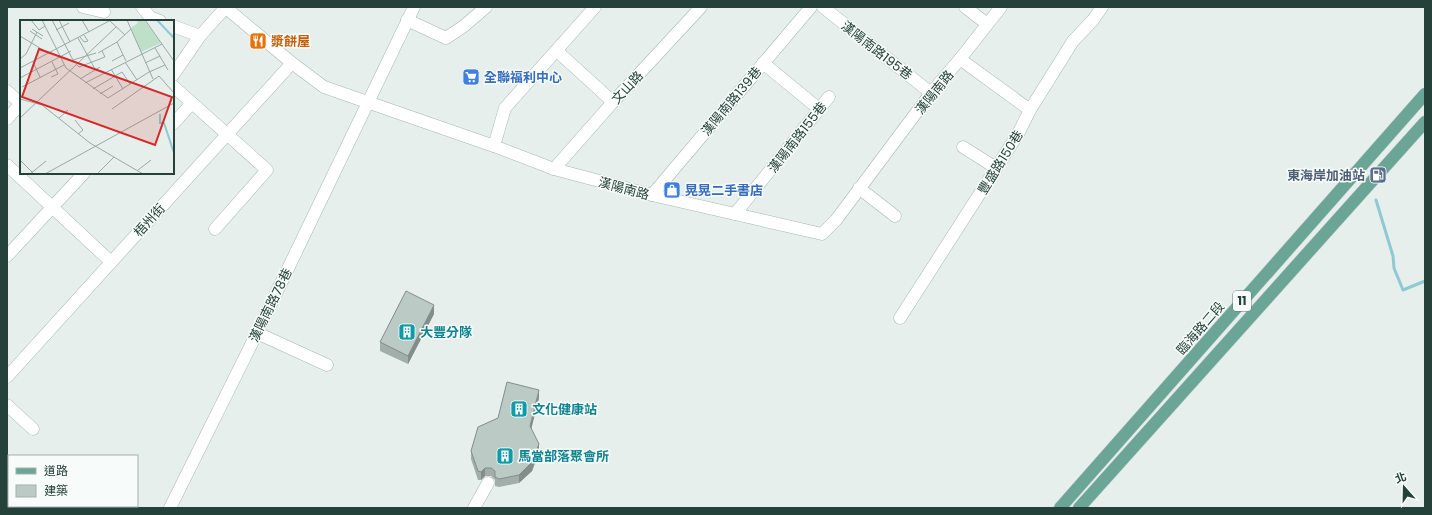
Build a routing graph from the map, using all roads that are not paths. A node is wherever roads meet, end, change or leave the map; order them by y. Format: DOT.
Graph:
graph roads {
  1 [pos="82,7"];
  2 [pos="142,7"];
  3 [pos="225,7"];
  4 [pos="414,7"];
  5 [pos="486,7"];
  6 [pos="595,7"];
  7 [pos="701,7"];
  8 [pos="811,7"];
  9 [pos="824,7"];
  10 [pos="964,7"];
  11 [pos="1000,7"];
  12 [pos="1102,7"];
  13 [pos="106,9"];
  14 [pos="97,20"];
  15 [pos="158,20"];
  16 [pos="407,20"];
  17 [pos="987,24"];
  18 [pos="174,26"];
  19 [pos="200,36"];
  20 [pos="557,52"];
  21 [pos="960,59"];
  22 [pos="292,63"];
  23 [pos="762,63"];
  24 [pos="174,74"];
  25 [pos="174,87"];
  26 [pos="7,91"];
  27 [pos="931,93"];
  28 [pos="1425,94"];
  29 [pos="829,97"];
  30 [pos="369,102"];
  31 [pos="614,102"];
  32 [pos="20,103"];
  33 [pos="192,103"];
  34 [pos="20,105"];
  35 [pos="820,109"];
  36 [pos="1030,110"];
  37 [pos="7,119"];
  38 [pos="1425,122"];
  39 [pos="174,123"];
  40 [pos="228,134"];
  41 [pos="494,146"];
  42 [pos="963,147"];
  43 [pos="7,165"];
  44 [pos="996,168"];
  45 [pos="554,169"];
  46 [pos="83,174"];
  47 [pos="859,188"];
  48 [pos="652,195"];
  49 [pos="52,207"];
  50 [pos="735,214"];
  51 [pos="895,216"];
  52 [pos="216,229"];
  53 [pos="7,256"];
  54 [pos="111,262"];
  55 [pos="900,318"];
  56 [pos="257,333"];
  57 [pos="327,365"];
  58 [pos="7,377"];
  59 [pos="7,405"];
  60 [pos="33,430"];
  61 [pos="488,483"];
  62 [pos="170,508"];
  63 [pos="474,508"];
  64 [pos="1060,508"];
  65 [pos="1079,508"];
  1 -- 13 [label="street"];
  2 -- 15 [label="street"];
  3 -- 19 [label="street"];
  3 -- 22 [label="street, 漢陽南路"];
  4 -- 16 [label="street, 漢陽南路78巷"];
  5 -- 16 [label="street"];
  6 -- 20 [label="street"];
  7 -- 31 [label="street, 文山路"];
  8 -- 23 [label="street, 漢陽南路139巷"];
  9 -- 27 [label="street, 漢陽南路195巷"];
  10 -- 17 [label="street"];
  11 -- 17 [label="street, 漢陽南路"];
  12 -- 36 [label="street, 豐盛路150巷"];
  13 -- 14 [label="street"];
  16 -- 30 [label="street, 漢陽南路78巷"];
  17 -- 21 [label="street, 漢陽南路"];
  18 -- 19 [label="street"];
  19 -- 24 [label="street"];
  20 -- 31 [label="street"];
  20 -- 41 [label="street"];
  21 -- 27 [label="street, 漢陽南路"];
  21 -- 36 [label="street"];
  22 -- 30 [label="street, 漢陽南路"];
  22 -- 40 [label="street, 梧州街"];
  23 -- 35 [label="street"];
  23 -- 48 [label="street, 漢陽南路139巷"];
  25 -- 33 [label="street"];
  26 -- 32 [label="street"];
  27 -- 47 [label="street, 漢陽南路"];
  28 -- 64 [label="main road, 臨海路二段 / 11"];
  29 -- 35 [label="street, 漢陽南路155巷"];
  30 -- 41 [label="street, 漢陽南路"];
  30 -- 56 [label="street, 漢陽南路78巷"];
  31 -- 45 [label="street, 文山路"];
  33 -- 39 [label="street"];
  33 -- 40 [label="street"];
  34 -- 37 [label="street"];
  35 -- 50 [label="street, 漢陽南路155巷"];
  36 -- 44 [label="street, 豐盛路150巷"];
  38 -- 65 [label="main road, 11"];
  40 -- 52 [label="street"];
  40 -- 54 [label="street, 梧州街"];
  41 -- 45 [label="street, 漢陽南路"];
  42 -- 44 [label="street"];
  43 -- 49 [label="street"];
  44 -- 55 [label="street, 豐盛路150巷"];
  45 -- 48 [label="street, 漢陽南路"];
  46 -- 49 [label="street"];
  47 -- 50 [label="street, 漢陽南路"];
  47 -- 51 [label="street"];
  48 -- 50 [label="street, 漢陽南路"];
  49 -- 53 [label="street"];
  49 -- 54 [label="street"];
  54 -- 58 [label="street, 梧州街"];
  56 -- 57 [label="street"];
  56 -- 62 [label="street, 漢陽南路78巷"];
  59 -- 60 [label="street"];
  61 -- 63 [label="street"];
}
